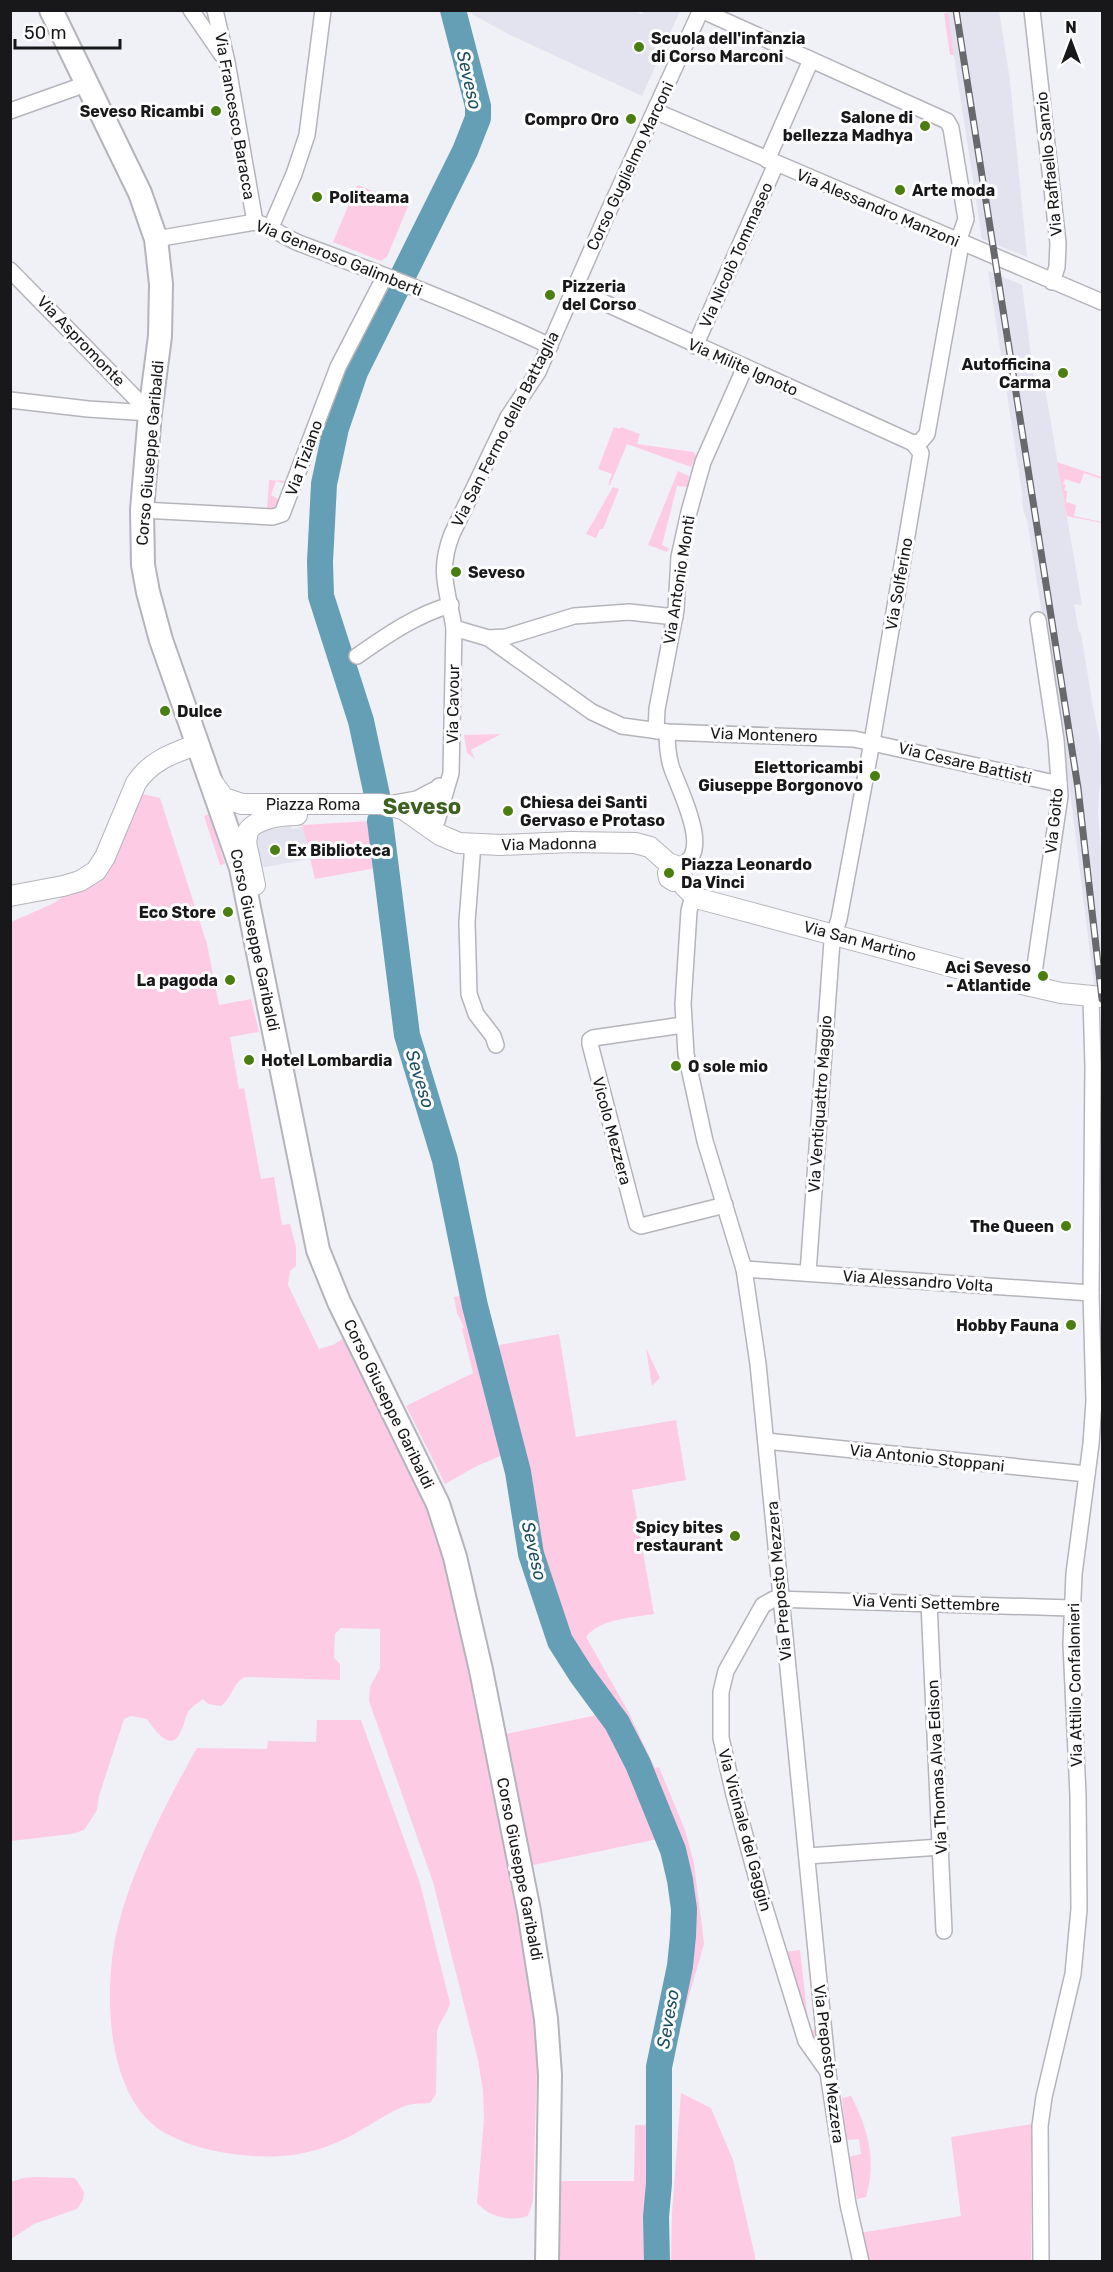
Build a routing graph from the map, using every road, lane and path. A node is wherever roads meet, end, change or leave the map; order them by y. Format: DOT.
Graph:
graph roads {
  1 [pos="51,10"];
  2 [pos="191,10"];
  3 [pos="215,10"];
  4 [pos="323,10"];
  5 [pos="701,10"];
  6 [pos="1032,10"];
  7 [pos="812,60"];
  8 [pos="227,62"];
  9 [pos="86,84"];
  10 [pos="10,111"];
  11 [pos="655,111"];
  12 [pos="771,162"];
  13 [pos="255,222"];
  14 [pos="271,227"];
  15 [pos="156,238"];
  16 [pos="960,243"];
  17 [pos="10,270"];
  18 [pos="388,277"];
  19 [pos="1052,282"];
  20 [pos="574,289"];
  21 [pos="1102,302"];
  22 [pos="550,346"];
  23 [pos="695,346"];
  24 [pos="745,367"];
  25 [pos="10,400"];
  26 [pos="150,413"];
  27 [pos="913,443"];
  28 [pos="142,510"];
  29 [pos="451,605"];
  30 [pos="675,617"];
  31 [pos="1038,620"];
  32 [pos="454,628"];
  33 [pos="488,638"];
  34 [pos="357,656"];
  35 [pos="662,732"];
  36 [pos="872,742"];
  37 [pos="198,744"];
  38 [pos="212,782"];
  39 [pos="1059,784"];
  40 [pos="442,788"];
  41 [pos="248,804"];
  42 [pos="379,808"];
  43 [pos="419,821"];
  44 [pos="227,822"];
  45 [pos="253,825"];
  46 [pos="464,843"];
  47 [pos="681,882"];
  48 [pos="10,896"];
  49 [pos="834,934"];
  50 [pos="257,947"];
  51 [pos="1032,986"];
  52 [pos="1097,997"];
  53 [pos="683,1025"];
  54 [pos="496,1045"];
  55 [pos="725,1204"];
  56 [pos="744,1269"];
  57 [pos="808,1273"];
  58 [pos="1091,1293"];
  59 [pos="766,1441"];
  60 [pos="1087,1474"];
  61 [pos="780,1599"];
  62 [pos="929,1603"];
  63 [pos="1071,1608"];
  64 [pos="940,1847"];
  65 [pos="807,1856"];
  66 [pos="944,1931"];
  67 [pos="828,2073"];
  68 [pos="547,2262"];
  69 [pos="861,2262"];
  70 [pos="1041,2262"];
  1 -- 9 [label="main road, Corso Giuseppe Garibaldi"];
  2 -- 8 [label="street"];
  3 -- 8 [label="street, Via Francesco Baracca"];
  4 -- 14 [label="street"];
  5 -- 7 [label="street"];
  5 -- 11 [label="street, Corso Guglielmo Marconi"];
  6 -- 19 [label="street, Via Raffaello Sanzio"];
  7 -- 12 [label="street, Via Nicolò Tommaseo"];
  7 -- 16 [label="street"];
  8 -- 13 [label="street, Via Francesco Baracca"];
  9 -- 10 [label="street"];
  9 -- 15 [label="main road, Corso Giuseppe Garibaldi"];
  11 -- 12 [label="street, Via Alessandro Manzoni"];
  11 -- 20 [label="street, Corso Guglielmo Marconi"];
  12 -- 16 [label="street, Via Alessandro Manzoni"];
  12 -- 23 [label="street, Via Nicolò Tommaseo"];
  13 -- 14 [label="street, Via Generoso Galimberti"];
  13 -- 15 [label="street, Via Generoso Galimberti"];
  14 -- 18 [label="street, Via Generoso Galimberti"];
  15 -- 26 [label="main road, Corso Giuseppe Garibaldi"];
  16 -- 19 [label="street, Via Alessandro Manzoni"];
  16 -- 27 [label="street"];
  17 -- 26 [label="street, Via Aspromonte"];
  18 -- 22 [label="street, Via Generoso Galimberti"];
  18 -- 28 [label="street, Via Tiziano"];
  19 -- 21 [label="street, Via Alessandro Manzoni"];
  20 -- 22 [label="street, Via San Fermo della Battaglia"];
  20 -- 23 [label="street, Via Milite Ignoto"];
  22 -- 29 [label="street, Via San Fermo della Battaglia"];
  23 -- 24 [label="street, Via Milite Ignoto"];
  24 -- 27 [label="street, Via Milite Ignoto"];
  24 -- 30 [label="street, Via Antonio Monti"];
  25 -- 26 [label="street"];
  26 -- 28 [label="main road, Corso Giuseppe Garibaldi"];
  27 -- 36 [label="street, Via Solferino"];
  28 -- 37 [label="main road, Corso Giuseppe Garibaldi"];
  29 -- 32 [label="street, Via San Fermo della Battaglia"];
  29 -- 34 [label="street"];
  30 -- 33 [label="street"];
  30 -- 35 [label="street, Via Antonio Monti"];
  31 -- 39 [label="street, Via Goito"];
  32 -- 33 [label="street"];
  32 -- 40 [label="street, Via Cavour"];
  33 -- 35 [label="street, Via Montenero"];
  35 -- 36 [label="street, Via Montenero"];
  35 -- 47 [label="street, Via Antonio Monti"];
  36 -- 39 [label="street, Via Cesare Battisti"];
  36 -- 49 [label="street, Via Solferino"];
  37 -- 38 [label="main road, Corso Giuseppe Garibaldi"];
  37 -- 48 [label="street"];
  38 -- 41 [label="street, Piazza Roma"];
  38 -- 44 [label="main road, Corso Giuseppe Garibaldi"];
  39 -- 51 [label="street, Via Goito"];
  40 -- 42 [label="street"];
  40 -- 43 [label="street"];
  40 -- 46 [label="street"];
  41 -- 42 [label="street, Piazza Roma"];
  41 -- 44 [label="street, Piazza Roma"];
  42 -- 43 [label="street"];
  42 -- 45 [label="street, Piazza Roma"];
  43 -- 46 [label="street"];
  44 -- 45 [label="street, Piazza Roma"];
  44 -- 50 [label="main road, Corso Giuseppe Garibaldi"];
  45 -- 50 [label="street, Piazza Roma"];
  46 -- 47 [label="street, Via Madonna"];
  46 -- 54 [label="street"];
  47 -- 49 [label="street, Via San Martino"];
  47 -- 53 [label="street, Via Preposto Mezzera"];
  49 -- 51 [label="street, Via San Martino"];
  49 -- 57 [label="street, Via Ventiquattro Maggio"];
  50 -- 68 [label="main road, Corso Giuseppe Garibaldi"];
  51 -- 52 [label="street, Via San Martino"];
  52 -- 58 [label="street, Via Attilio Confalonieri"];
  53 -- 55 [label="street, Via Preposto Mezzera"];
  53 -- 55 [label="street, Vicolo Mezzera"];
  55 -- 56 [label="street, Via Preposto Mezzera"];
  56 -- 57 [label="street, Via Alessandro Volta"];
  56 -- 59 [label="street, Via Preposto Mezzera"];
  57 -- 58 [label="street, Via Alessandro Volta"];
  58 -- 60 [label="street, Via Attilio Confalonieri"];
  59 -- 60 [label="street, Via Antonio Stoppani"];
  59 -- 61 [label="street, Via Preposto Mezzera"];
  60 -- 63 [label="street, Via Attilio Confalonieri"];
  61 -- 62 [label="street, Via Venti Settembre"];
  61 -- 65 [label="street, Via Preposto Mezzera"];
  61 -- 67 [label="street, Via Vicinale del Gaggin"];
  62 -- 63 [label="street, Via Venti Settembre"];
  62 -- 64 [label="street, Via Thomas Alva Edison"];
  63 -- 70 [label="street, Via Attilio Confalonieri"];
  64 -- 65 [label="street"];
  64 -- 66 [label="street, Via Thomas Alva Edison"];
  65 -- 67 [label="street, Via Preposto Mezzera"];
  67 -- 69 [label="street, Via Preposto Mezzera"];
}
